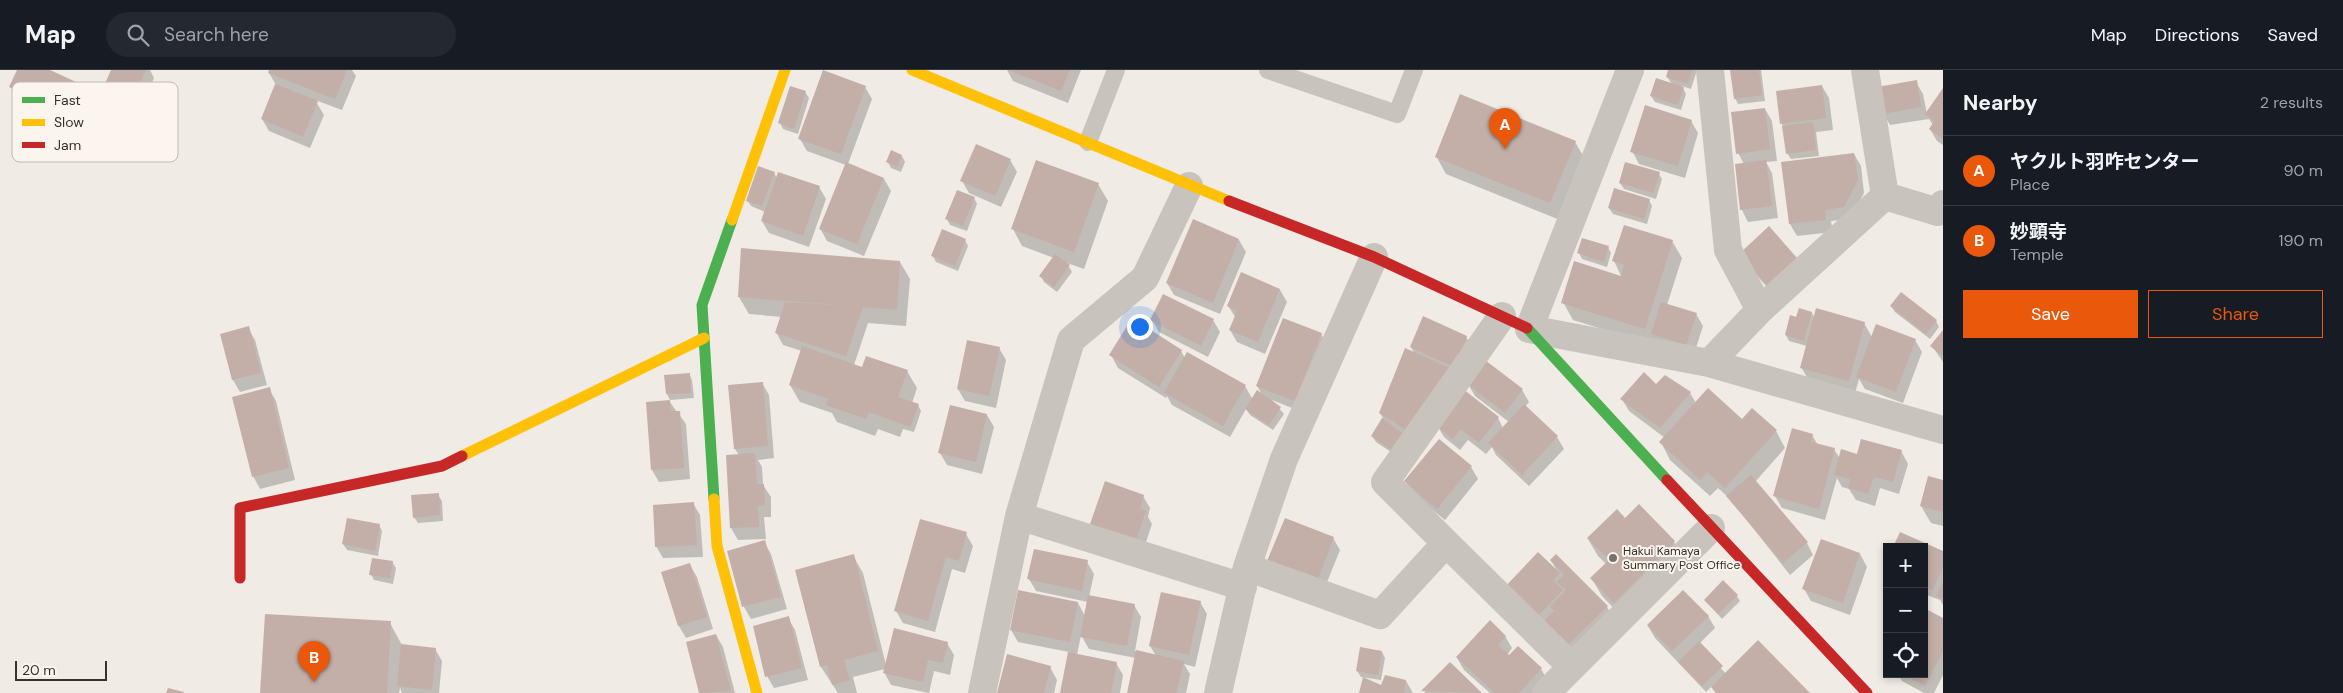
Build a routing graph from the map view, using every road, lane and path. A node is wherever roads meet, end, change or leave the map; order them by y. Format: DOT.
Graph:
graph roads {
  1 [pos="785,70"];
  2 [pos="912,70"];
  3 [pos="1116,70"];
  4 [pos="1268,70"];
  5 [pos="1414,70"];
  6 [pos="1630,70"];
  7 [pos="1710,70"];
  8 [pos="1865,70"];
  9 [pos="1088,142"];
  10 [pos="1188,186"];
  11 [pos="1885,196"];
  12 [pos="1943,204"];
  13 [pos="1374,258"];
  14 [pos="1760,310"];
  15 [pos="1502,316"];
  16 [pos="1529,328"];
  17 [pos="704,338"];
  18 [pos="1708,363"];
  19 [pos="1943,430"];
  20 [pos="1019,516"];
  21 [pos="1712,528"];
  22 [pos="1446,543"];
  23 [pos="1245,577"];
  24 [pos="240,578"];
  25 [pos="1572,667"];
  26 [pos="757,693"];
  27 [pos="982,693"];
  28 [pos="1218,693"];
  29 [pos="1546,693"];
  30 [pos="1867,693"];
  1 -- 17 [label="street"];
  2 -- 9 [label="street"];
  3 -- 9 [label="lane"];
  4 -- 5 [label="lane"];
  6 -- 16 [label="street"];
  7 -- 14 [label="street"];
  8 -- 11 [label="street"];
  9 -- 10 [label="street"];
  10 -- 13 [label="street"];
  10 -- 20 [label="street"];
  11 -- 12 [label="street"];
  11 -- 14 [label="street"];
  13 -- 15 [label="street"];
  13 -- 23 [label="street"];
  14 -- 18 [label="street"];
  15 -- 16 [label="street"];
  15 -- 22 [label="street"];
  16 -- 18 [label="street"];
  16 -- 21 [label="street"];
  17 -- 24 [label="street"];
  17 -- 26 [label="street"];
  18 -- 19 [label="street"];
  20 -- 23 [label="street"];
  20 -- 27 [label="street"];
  21 -- 25 [label="street"];
  21 -- 30 [label="street"];
  22 -- 23 [label="street"];
  22 -- 25 [label="street"];
  23 -- 28 [label="street"];
  25 -- 29 [label="street"];
}
